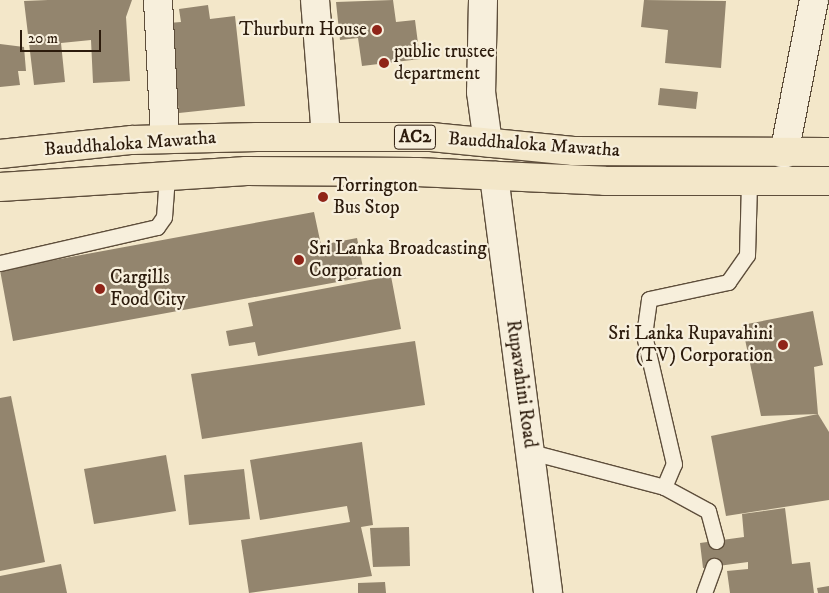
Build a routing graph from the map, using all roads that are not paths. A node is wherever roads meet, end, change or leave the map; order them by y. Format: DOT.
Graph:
graph roads {
  1 [pos="158,0"];
  2 [pos="315,0"];
  3 [pos="483,0"];
  4 [pos="814,0"];
  5 [pos="326,137"];
  6 [pos="165,139"];
  7 [pos="488,143"];
  8 [pos="829,152"];
  9 [pos="0,154"];
  10 [pos="784,154"];
  11 [pos="167,176"];
  12 [pos="494,176"];
  13 [pos="829,181"];
  14 [pos="749,183"];
  15 [pos="0,187"];
  16 [pos="0,263"];
  17 [pos="531,452"];
  18 [pos="664,487"];
  19 [pos="716,540"];
  20 [pos="714,566"];
  21 [pos="548,593"];
  22 [pos="704,593"];
  1 -- 6 [label="street"];
  2 -- 5 [label="street"];
  3 -- 7 [label="street, Rupavahini Road"];
  4 -- 10 [label="street"];
  5 -- 6 [label="main road, Bauddhaloka Mawatha / AC2"];
  5 -- 7 [label="main road, Bauddhaloka Mawatha / AC2"];
  6 -- 9 [label="main road, Bauddhaloka Mawatha / AC2"];
  7 -- 10 [label="main road, Bauddhaloka Mawatha / AC2"];
  7 -- 12 [label="street, Rupavahini Road"];
  8 -- 10 [label="main road, Bauddhaloka Mawatha / AC2"];
  11 -- 12 [label="main road, Bauddhaloka Mawatha / AC2"];
  11 -- 15 [label="main road, Bauddhaloka Mawatha / AC2"];
  11 -- 16 [label="lane"];
  12 -- 14 [label="main road, Bauddhaloka Mawatha / AC2"];
  12 -- 17 [label="street, Rupavahini Road"];
  13 -- 14 [label="main road, Bauddhaloka Mawatha / AC2"];
  14 -- 18 [label="lane"];
  17 -- 18 [label="lane"];
  17 -- 21 [label="street, Rupavahini Road"];
  18 -- 19 [label="lane"];
  20 -- 22 [label="lane"];
}
